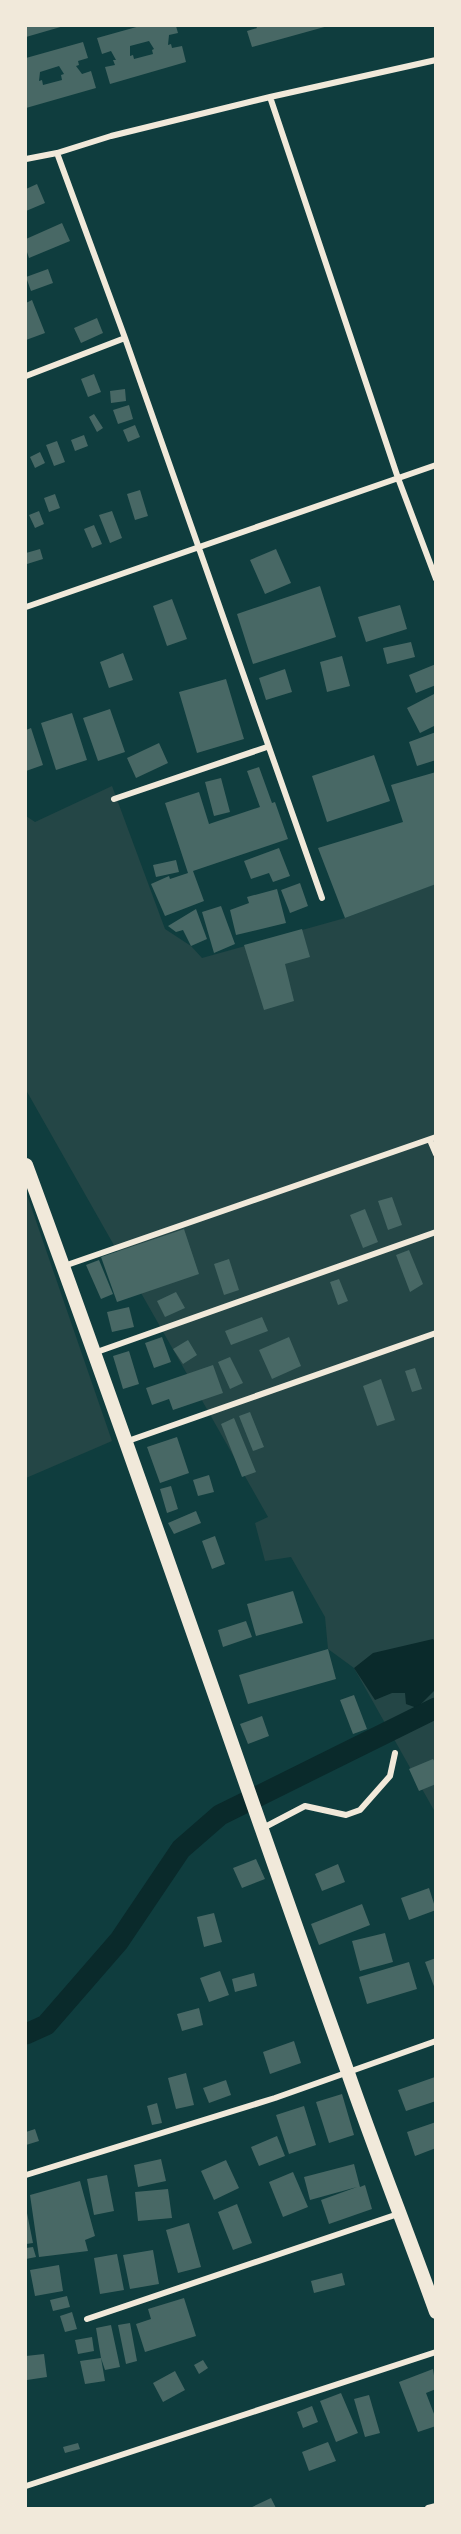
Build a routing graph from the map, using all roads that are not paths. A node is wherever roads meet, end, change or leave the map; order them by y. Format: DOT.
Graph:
graph roads {
  1 [pos="435,60"];
  2 [pos="270,97"];
  3 [pos="57,153"];
  4 [pos="26,159"];
  5 [pos="125,338"];
  6 [pos="26,376"];
  7 [pos="435,465"];
  8 [pos="398,478"];
  9 [pos="198,546"];
  10 [pos="435,579"];
  11 [pos="26,607"];
  12 [pos="267,747"];
  13 [pos="114,799"];
  14 [pos="322,898"];
  15 [pos="433,1138"];
  16 [pos="435,1154"];
  17 [pos="26,1165"];
  18 [pos="435,1232"];
  19 [pos="63,1266"];
  20 [pos="435,1332"];
  21 [pos="93,1353"];
  22 [pos="125,1442"];
  23 [pos="395,1753"];
  24 [pos="261,1822"];
  25 [pos="435,2041"];
  26 [pos="348,2074"];
  27 [pos="26,2175"];
  28 [pos="401,2213"];
  29 [pos="435,2312"];
  30 [pos="87,2319"];
  31 [pos="435,2352"];
  32 [pos="26,2486"];
  33 [pos="435,2506"];
  34 [pos="428,2508"];
  1 -- 2 [label="street"];
  2 -- 3 [label="street"];
  2 -- 8 [label="street"];
  3 -- 4 [label="street"];
  3 -- 5 [label="street"];
  5 -- 6 [label="street"];
  5 -- 9 [label="street"];
  7 -- 8 [label="street"];
  8 -- 9 [label="street"];
  8 -- 10 [label="street"];
  9 -- 11 [label="street"];
  9 -- 12 [label="street"];
  12 -- 13 [label="street"];
  12 -- 14 [label="street"];
  15 -- 16 [label="street"];
  15 -- 19 [label="street"];
  17 -- 19 [label="main road"];
  18 -- 21 [label="street"];
  19 -- 21 [label="main road"];
  20 -- 22 [label="street"];
  21 -- 22 [label="main road"];
  22 -- 24 [label="main road"];
  23 -- 24 [label="street"];
  24 -- 26 [label="main road"];
  25 -- 26 [label="street"];
  26 -- 27 [label="street"];
  26 -- 28 [label="main road"];
  28 -- 29 [label="main road"];
  28 -- 30 [label="street"];
  31 -- 32 [label="street"];
  33 -- 34 [label="street"];
}
